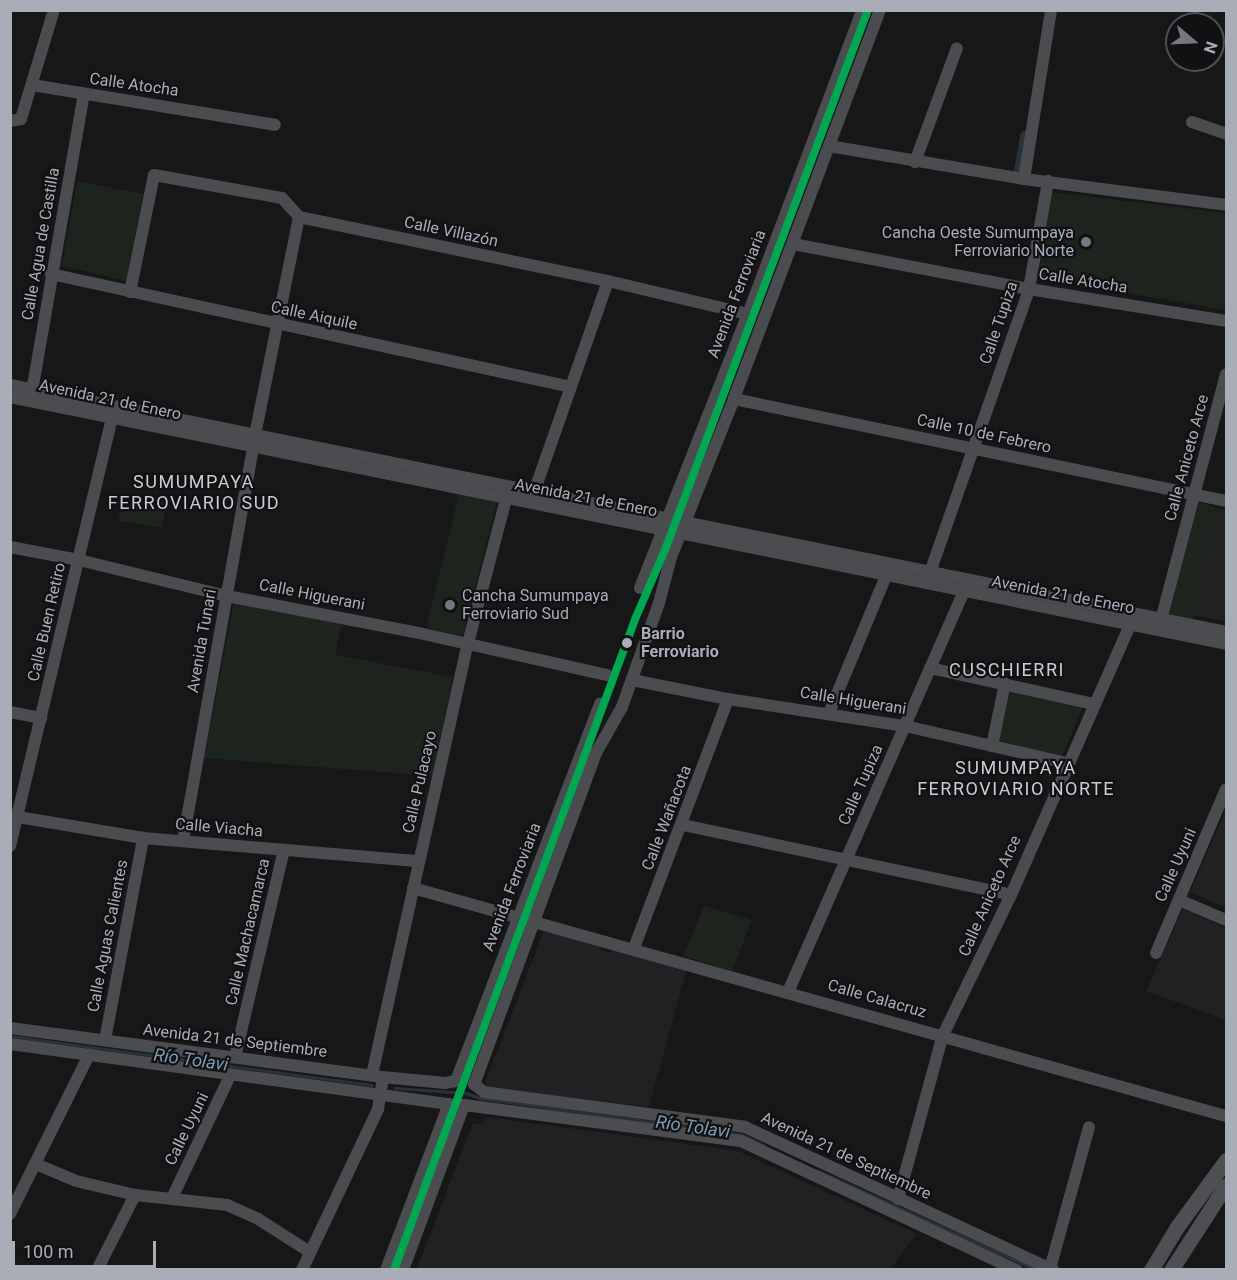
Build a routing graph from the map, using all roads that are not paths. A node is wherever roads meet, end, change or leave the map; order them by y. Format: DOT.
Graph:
graph roads {
  1 [pos="54,10"];
  2 [pos="861,10"];
  3 [pos="879,10"];
  4 [pos="1051,10"];
  5 [pos="957,48"];
  6 [pos="32,85"];
  7 [pos="84,94"];
  8 [pos="10,122"];
  9 [pos="1192,122"];
  10 [pos="275,125"];
  11 [pos="1227,134"];
  12 [pos="829,146"];
  13 [pos="915,162"];
  14 [pos="1024,179"];
  15 [pos="1048,181"];
  16 [pos="1227,205"];
  17 [pos="299,217"];
  18 [pos="793,244"];
  19 [pos="51,274"];
  20 [pos="608,281"];
  21 [pos="1029,289"];
  22 [pos="130,292"];
  23 [pos="748,314"];
  24 [pos="1227,321"];
  25 [pos="278,325"];
  26 [pos="1227,374"];
  27 [pos="10,385"];
  28 [pos="571,387"];
  29 [pos="31,395"];
  30 [pos="10,397"];
  31 [pos="734,399"];
  32 [pos="114,411"];
  33 [pos="254,441"];
  34 [pos="972,449"];
  35 [pos="507,493"];
  36 [pos="1194,495"];
  37 [pos="532,497"];
  38 [pos="1227,501"];
  39 [pos="667,525"];
  40 [pos="684,528"];
  41 [pos="10,548"];
  42 [pos="79,560"];
  43 [pos="886,576"];
  44 [pos="928,578"];
  45 [pos="640,588"];
  46 [pos="964,592"];
  47 [pos="227,596"];
  48 [pos="1132,620"];
  49 [pos="1161,620"];
  50 [pos="1227,632"];
  51 [pos="468,643"];
  52 [pos="1227,644"];
  53 [pos="930,668"];
  54 [pos="608,675"];
  55 [pos="632,680"];
  56 [pos="1005,683"];
  57 [pos="728,699"];
  58 [pos="600,704"];
  59 [pos="1094,704"];
  60 [pos="10,712"];
  61 [pos="829,713"];
  62 [pos="41,718"];
  63 [pos="905,726"];
  64 [pos="992,746"];
  65 [pos="1067,763"];
  66 [pos="1227,789"];
  67 [pos="18,818"];
  68 [pos="683,825"];
  69 [pos="143,838"];
  70 [pos="183,841"];
  71 [pos="10,846"];
  72 [pos="284,850"];
  73 [pos="845,860"];
  74 [pos="419,861"];
  75 [pos="413,888"];
  76 [pos="1011,895"];
  77 [pos="1179,900"];
  78 [pos="519,917"];
  79 [pos="1227,920"];
  80 [pos="535,921"];
  81 [pos="634,948"];
  82 [pos="1156,953"];
  83 [pos="788,992"];
  84 [pos="10,1028"];
  85 [pos="944,1035"];
  86 [pos="105,1041"];
  87 [pos="10,1044"];
  88 [pos="89,1055"];
  89 [pos="235,1057"];
  90 [pos="231,1074"];
  91 [pos="378,1076"];
  92 [pos="456,1081"];
  93 [pos="474,1084"];
  94 [pos="382,1096"];
  95 [pos="1227,1116"];
  96 [pos="1089,1127"];
  97 [pos="1227,1160"];
  98 [pos="36,1164"];
  99 [pos="1213,1177"];
  100 [pos="1226,1186"];
  101 [pos="135,1195"];
  102 [pos="172,1198"];
  103 [pos="898,1199"];
  104 [pos="10,1214"];
  105 [pos="310,1252"];
  106 [pos="97,1269"];
  107 [pos="302,1269"];
  108 [pos="386,1269"];
  109 [pos="403,1269"];
  110 [pos="1017,1269"];
  111 [pos="1052,1269"];
  112 [pos="1151,1269"];
  113 [pos="1171,1269"];
  1 -- 6 [label="street"];
  2 -- 23 [label="street, Avenida Ferroviaria"];
  3 -- 12 [label="street, Avenida Ferroviaria"];
  4 -- 14 [label="street"];
  5 -- 13 [label="street"];
  6 -- 7 [label="street, Calle Atocha"];
  6 -- 8 [label="street"];
  7 -- 10 [label="street, Calle Atocha"];
  7 -- 19 [label="street, Calle Agua de Castilla"];
  9 -- 11 [label="street"];
  12 -- 13 [label="street"];
  12 -- 18 [label="street, Avenida Ferroviaria"];
  13 -- 14 [label="street"];
  14 -- 15 [label="street"];
  15 -- 16 [label="street"];
  15 -- 21 [label="street, Calle Tupiza"];
  17 -- 20 [label="street, Calle Villazón"];
  17 -- 22 [label="street"];
  17 -- 25 [label="street, Avenida Tunari"];
  18 -- 21 [label="street, Calle Atocha"];
  18 -- 31 [label="street, Avenida Ferroviaria"];
  19 -- 22 [label="street, Calle Aiquile"];
  19 -- 29 [label="street, Calle Agua de Castilla"];
  20 -- 23 [label="street, Calle Villazón"];
  20 -- 28 [label="street"];
  21 -- 24 [label="street, Calle Atocha"];
  21 -- 34 [label="street, Calle Tupiza"];
  22 -- 25 [label="street, Calle Aiquile"];
  23 -- 39 [label="street, Avenida Ferroviaria"];
  25 -- 28 [label="street, Calle Aiquile"];
  25 -- 33 [label="street, Avenida Tunari"];
  26 -- 36 [label="street, Calle Aniceto Arce"];
  27 -- 29 [label="street, Avenida 21 de Enero"];
  28 -- 37 [label="street"];
  29 -- 30 [label="street, Avenida 21 de Enero"];
  29 -- 32 [label="street, Avenida 21 de Enero"];
  31 -- 34 [label="street, Calle 10 de Febrero"];
  31 -- 40 [label="street, Avenida Ferroviaria"];
  32 -- 33 [label="street, Avenida 21 de Enero"];
  32 -- 42 [label="street, Calle Buen Retiro"];
  33 -- 35 [label="street, Avenida 21 de Enero"];
  33 -- 47 [label="street, Avenida Tunari"];
  34 -- 36 [label="street, Calle 10 de Febrero"];
  34 -- 44 [label="street, Calle Tupiza"];
  35 -- 37 [label="street, Avenida 21 de Enero"];
  35 -- 51 [label="street, Calle Pulacayo"];
  36 -- 38 [label="street, Calle 10 de Febrero"];
  36 -- 49 [label="street, Calle Aniceto Arce"];
  37 -- 39 [label="street, Avenida 21 de Enero"];
  39 -- 40 [label="street, Avenida 21 de Enero"];
  39 -- 45 [label="street, Avenida Ferroviaria"];
  40 -- 43 [label="street, Avenida 21 de Enero"];
  40 -- 44 [label="street, Avenida 21 de Enero"];
  40 -- 55 [label="street, Avenida Ferroviaria"];
  41 -- 42 [label="street, Calle Higuerani"];
  42 -- 47 [label="street, Calle Higuerani"];
  42 -- 62 [label="street, Calle Buen Retiro"];
  43 -- 44 [label="street, Avenida 21 de Enero"];
  43 -- 61 [label="street"];
  44 -- 46 [label="street, Avenida 21 de Enero"];
  44 -- 48 [label="street, Avenida 21 de Enero"];
  46 -- 48 [label="street, Avenida 21 de Enero"];
  46 -- 53 [label="street, Calle Tupiza"];
  47 -- 51 [label="street, Calle Higuerani"];
  47 -- 70 [label="street, Avenida Tunari"];
  48 -- 49 [label="street, Avenida 21 de Enero"];
  48 -- 52 [label="street, Avenida 21 de Enero"];
  48 -- 59 [label="street, Calle Aniceto Arce"];
  49 -- 50 [label="street, Avenida 21 de Enero"];
  51 -- 54 [label="street, Calle Higuerani"];
  51 -- 74 [label="street, Calle Pulacayo"];
  53 -- 56 [label="street"];
  53 -- 63 [label="street, Calle Tupiza"];
  55 -- 57 [label="street, Calle Higuerani"];
  55 -- 80 [label="street, Avenida Ferroviaria"];
  56 -- 59 [label="street"];
  56 -- 64 [label="street"];
  57 -- 61 [label="street, Calle Higuerani"];
  57 -- 68 [label="street, Calle Wañacota"];
  58 -- 78 [label="street, Avenida Ferroviaria"];
  59 -- 65 [label="street, Calle Aniceto Arce"];
  60 -- 62 [label="street"];
  61 -- 63 [label="street, Calle Higuerani"];
  62 -- 67 [label="street, Calle Buen Retiro"];
  63 -- 64 [label="street, Calle Higuerani"];
  63 -- 73 [label="street, Calle Tupiza"];
  64 -- 65 [label="street, Calle Higuerani"];
  65 -- 76 [label="street, Calle Aniceto Arce"];
  66 -- 77 [label="street, Calle Uyuni"];
  67 -- 69 [label="street, Calle Viacha"];
  67 -- 71 [label="street, Calle Buen Retiro"];
  68 -- 73 [label="street"];
  68 -- 81 [label="street, Calle Wañacota"];
  69 -- 70 [label="street, Calle Viacha"];
  69 -- 86 [label="street, Calle Aguas Calientes"];
  70 -- 72 [label="street, Calle Viacha"];
  72 -- 74 [label="street, Calle Viacha"];
  72 -- 89 [label="street, Calle Machacamarca"];
  73 -- 76 [label="street"];
  73 -- 83 [label="street, Calle Tupiza"];
  74 -- 75 [label="street, Calle Pulacayo"];
  75 -- 78 [label="street"];
  75 -- 91 [label="street, Calle Pulacayo"];
  76 -- 85 [label="street, Calle Aniceto Arce"];
  77 -- 79 [label="street"];
  77 -- 82 [label="street, Calle Uyuni"];
  78 -- 80 [label="street, Calle Calacruz"];
  78 -- 92 [label="street, Avenida Ferroviaria"];
  80 -- 81 [label="street, Calle Calacruz"];
  80 -- 93 [label="street, Avenida Ferroviaria"];
  81 -- 83 [label="street, Calle Calacruz"];
  83 -- 85 [label="street, Calle Calacruz"];
  84 -- 86 [label="street, Avenida 21 de Septiembre"];
  85 -- 95 [label="street, Calle Calacruz"];
  85 -- 103 [label="street, Calle Aniceto Arce"];
  86 -- 89 [label="street, Avenida 21 de Septiembre"];
  87 -- 88 [label="street, Avenida 21 de Septiembre"];
  88 -- 90 [label="street, Avenida 21 de Septiembre"];
  88 -- 98 [label="street"];
  89 -- 91 [label="street, Avenida 21 de Septiembre"];
  90 -- 94 [label="street, Avenida 21 de Septiembre"];
  90 -- 102 [label="street, Calle Uyuni"];
  91 -- 92 [label="street, Avenida 21 de Septiembre"];
  91 -- 94 [label="street, Calle Pulacayo"];
  93 -- 103 [label="street, Avenida 21 de Septiembre"];
  94 -- 105 [label="street, Calle Pulacayo"];
  94 -- 108 [label="street, Avenida 21 de Septiembre"];
  96 -- 111 [label="street"];
  97 -- 99 [label="main road"];
  98 -- 101 [label="street"];
  98 -- 104 [label="street"];
  99 -- 100 [label="street"];
  99 -- 112 [label="main road"];
  100 -- 113 [label="main road"];
  101 -- 102 [label="street"];
  101 -- 106 [label="street"];
  102 -- 105 [label="street"];
  103 -- 111 [label="street, Avenida 21 de Septiembre"];
  105 -- 107 [label="street, Calle Pulacayo"];
  109 -- 110 [label="street, Avenida 21 de Septiembre"];
}
